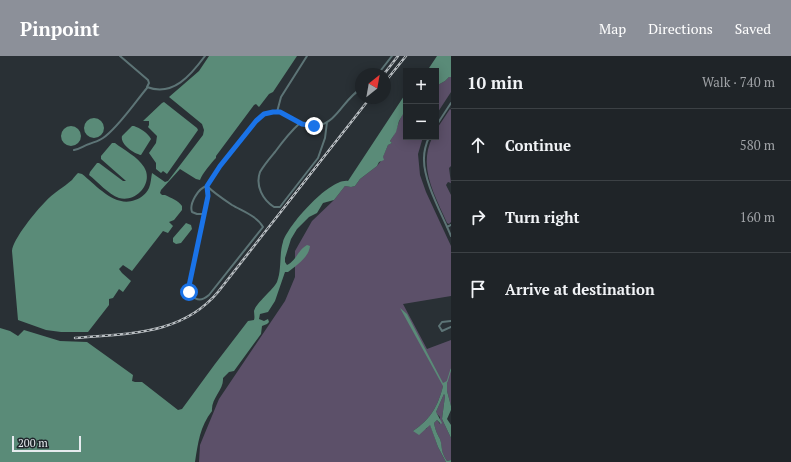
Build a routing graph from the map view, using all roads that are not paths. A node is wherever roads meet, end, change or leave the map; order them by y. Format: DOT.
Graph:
graph roads {
  1 [pos="120,56"];
  2 [pos="205,56"];
  3 [pos="307,56"];
  4 [pos="392,56"];
  5 [pos="383,68"];
  6 [pos="147,87"];
  7 [pos="355,93"];
  8 [pos="450,105"];
  9 [pos="277,112"];
  10 [pos="327,122"];
  11 [pos="439,122"];
  12 [pos="300,123"];
  13 [pos="428,140"];
  14 [pos="74,150"];
  15 [pos="207,186"];
  16 [pos="204,214"];
  17 [pos="451,225"];
  18 [pos="447,227"];
  19 [pos="451,236"];
  20 [pos="451,321"];
  21 [pos="451,326"];
  1 -- 6 [label="street"];
  2 -- 6 [label="street"];
  3 -- 9 [label="street"];
  4 -- 5 [label="street"];
  6 -- 14 [label="street"];
  7 -- 10 [label="street"];
  8 -- 11 [label="street"];
  9 -- 12 [label="street"];
  9 -- 15 [label="street"];
  10 -- 12 [label="street"];
  10 -- 12 [label="street"];
  13 -- 18 [label="street"];
  15 -- 16 [label="street"];
  15 -- 16 [label="street"];
  15 -- 16 [label="street"];
  17 -- 18 [label="street"];
  18 -- 19 [label="street"];
  20 -- 21 [label="street"];
}
